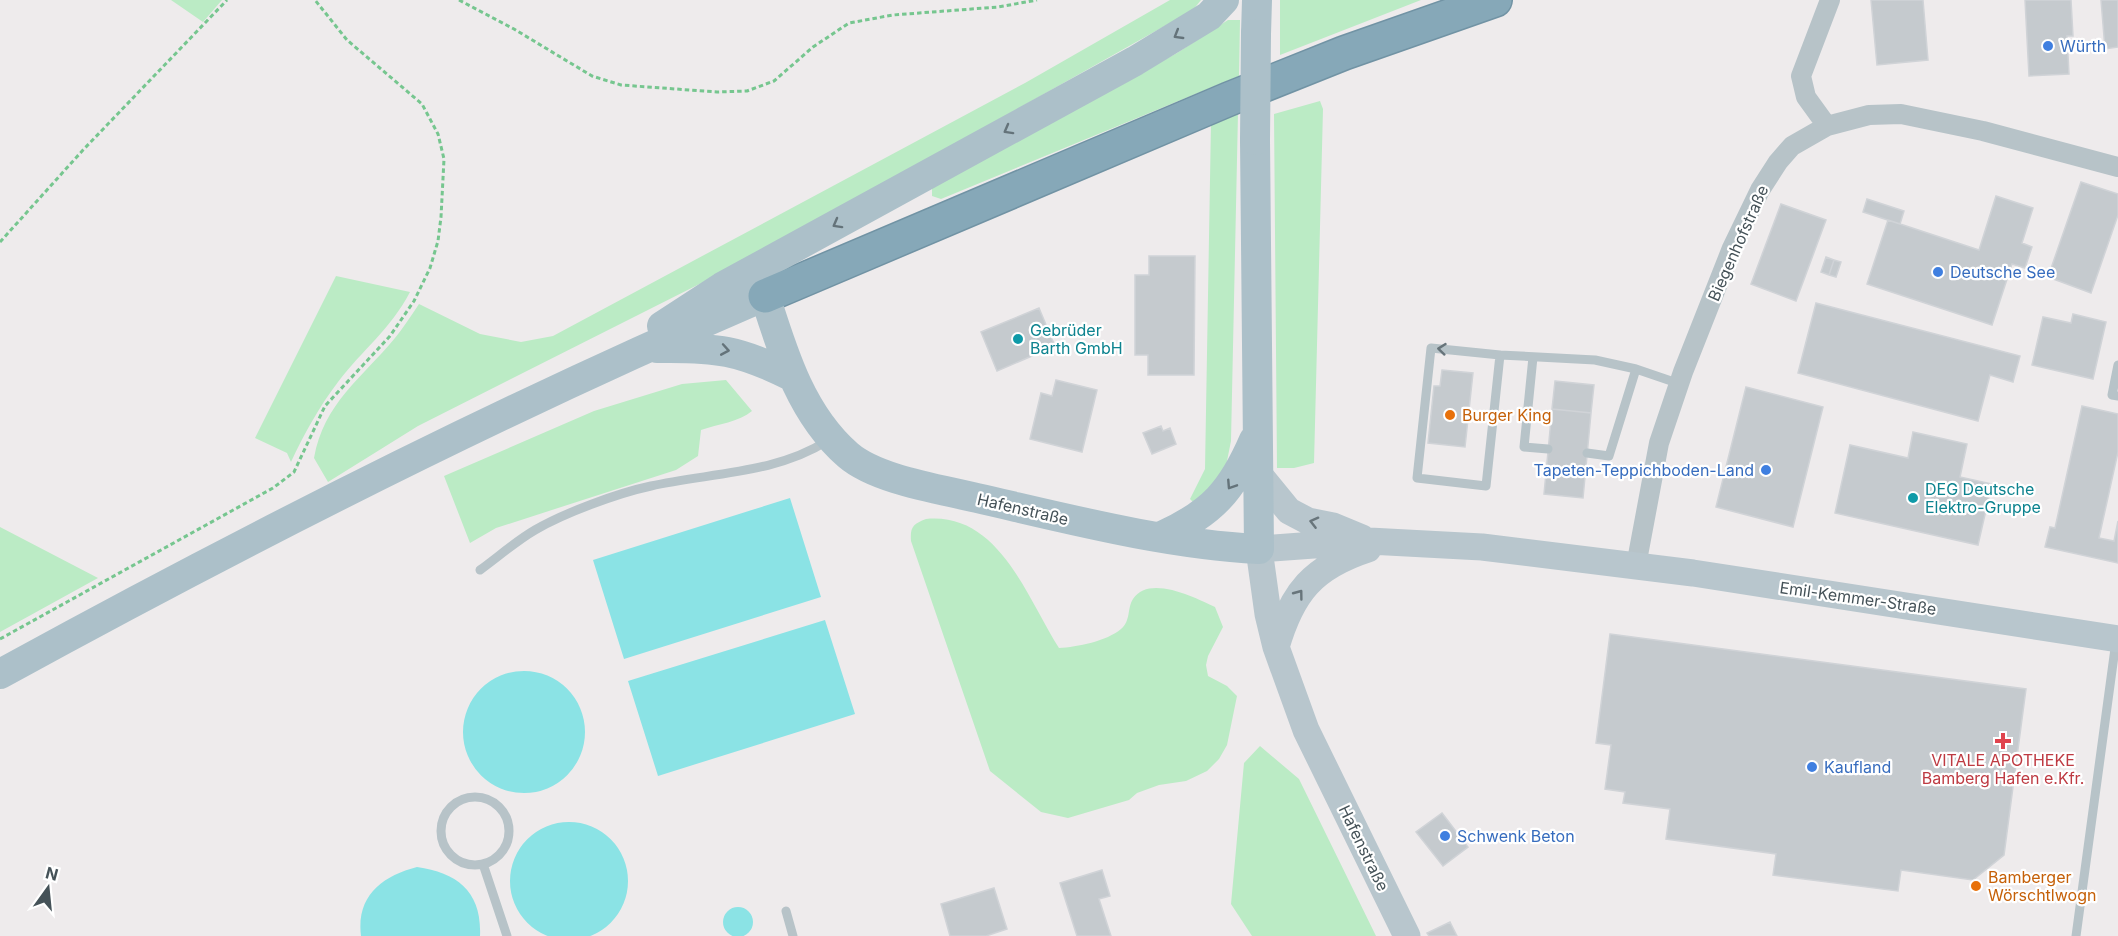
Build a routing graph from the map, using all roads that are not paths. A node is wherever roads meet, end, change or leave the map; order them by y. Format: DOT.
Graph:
graph roads {
  1 [pos="1224,0"];
  2 [pos="1257,0"];
  3 [pos="1495,0"];
  4 [pos="1830,0"];
  5 [pos="1827,126"];
  6 [pos="2118,167"];
  7 [pos="765,296"];
  8 [pos="633,353"];
  9 [pos="1500,356"];
  10 [pos="1533,357"];
  11 [pos="2118,365"];
  12 [pos="1636,369"];
  13 [pos="793,377"];
  14 [pos="1680,384"];
  15 [pos="2118,396"];
  16 [pos="1257,432"];
  17 [pos="831,438"];
  18 [pos="1548,450"];
  19 [pos="1587,453"];
  20 [pos="1257,472"];
  21 [pos="1162,536"];
  22 [pos="1380,542"];
  23 [pos="1259,549"];
  24 [pos="1636,566"];
  25 [pos="480,570"];
  26 [pos="2117,638"];
  27 [pos="1276,647"];
  28 [pos="0,674"];
  29 [pos="483,864"];
  30 [pos="786,911"];
  31 [pos="507,936"];
  32 [pos="793,936"];
  33 [pos="1407,936"];
  34 [pos="2076,936"];
  1 -- 8 [label="main road, one-way"];
  2 -- 16 [label="main road, bridge"];
  3 -- 7 [label="highway"];
  4 -- 5 [label="street"];
  5 -- 6 [label="street, Biegenhofstraße"];
  5 -- 14 [label="street, Biegenhofstraße"];
  7 -- 8 [label="main road"];
  7 -- 13 [label="main road, Hafenstraße"];
  8 -- 13 [label="main road, one-way"];
  8 -- 28 [label="main road"];
  9 -- 9 [label="lane, one-way"];
  9 -- 10 [label="lane"];
  10 -- 12 [label="lane"];
  10 -- 18 [label="lane"];
  11 -- 15 [label="lane"];
  12 -- 14 [label="lane"];
  12 -- 19 [label="lane"];
  13 -- 17 [label="main road, Hafenstraße"];
  14 -- 24 [label="street, Biegenhofstraße"];
  16 -- 20 [label="main road"];
  16 -- 21 [label="main road, one-way"];
  17 -- 21 [label="main road, Hafenstraße"];
  17 -- 25 [label="lane"];
  22 -- 20 [label="street, one-way"];
  20 -- 23 [label="main road"];
  21 -- 23 [label="main road, Hafenstraße"];
  22 -- 23 [label="street"];
  22 -- 24 [label="street, Emil-Kemmer-Straße"];
  27 -- 22 [label="street, one-way"];
  23 -- 27 [label="street, Hafenstraße"];
  24 -- 26 [label="street, Emil-Kemmer-Straße"];
  26 -- 34 [label="lane"];
  27 -- 33 [label="street, Hafenstraße"];
  29 -- 29 [label="lane"];
  29 -- 31 [label="lane"];
  30 -- 32 [label="lane"];
}
